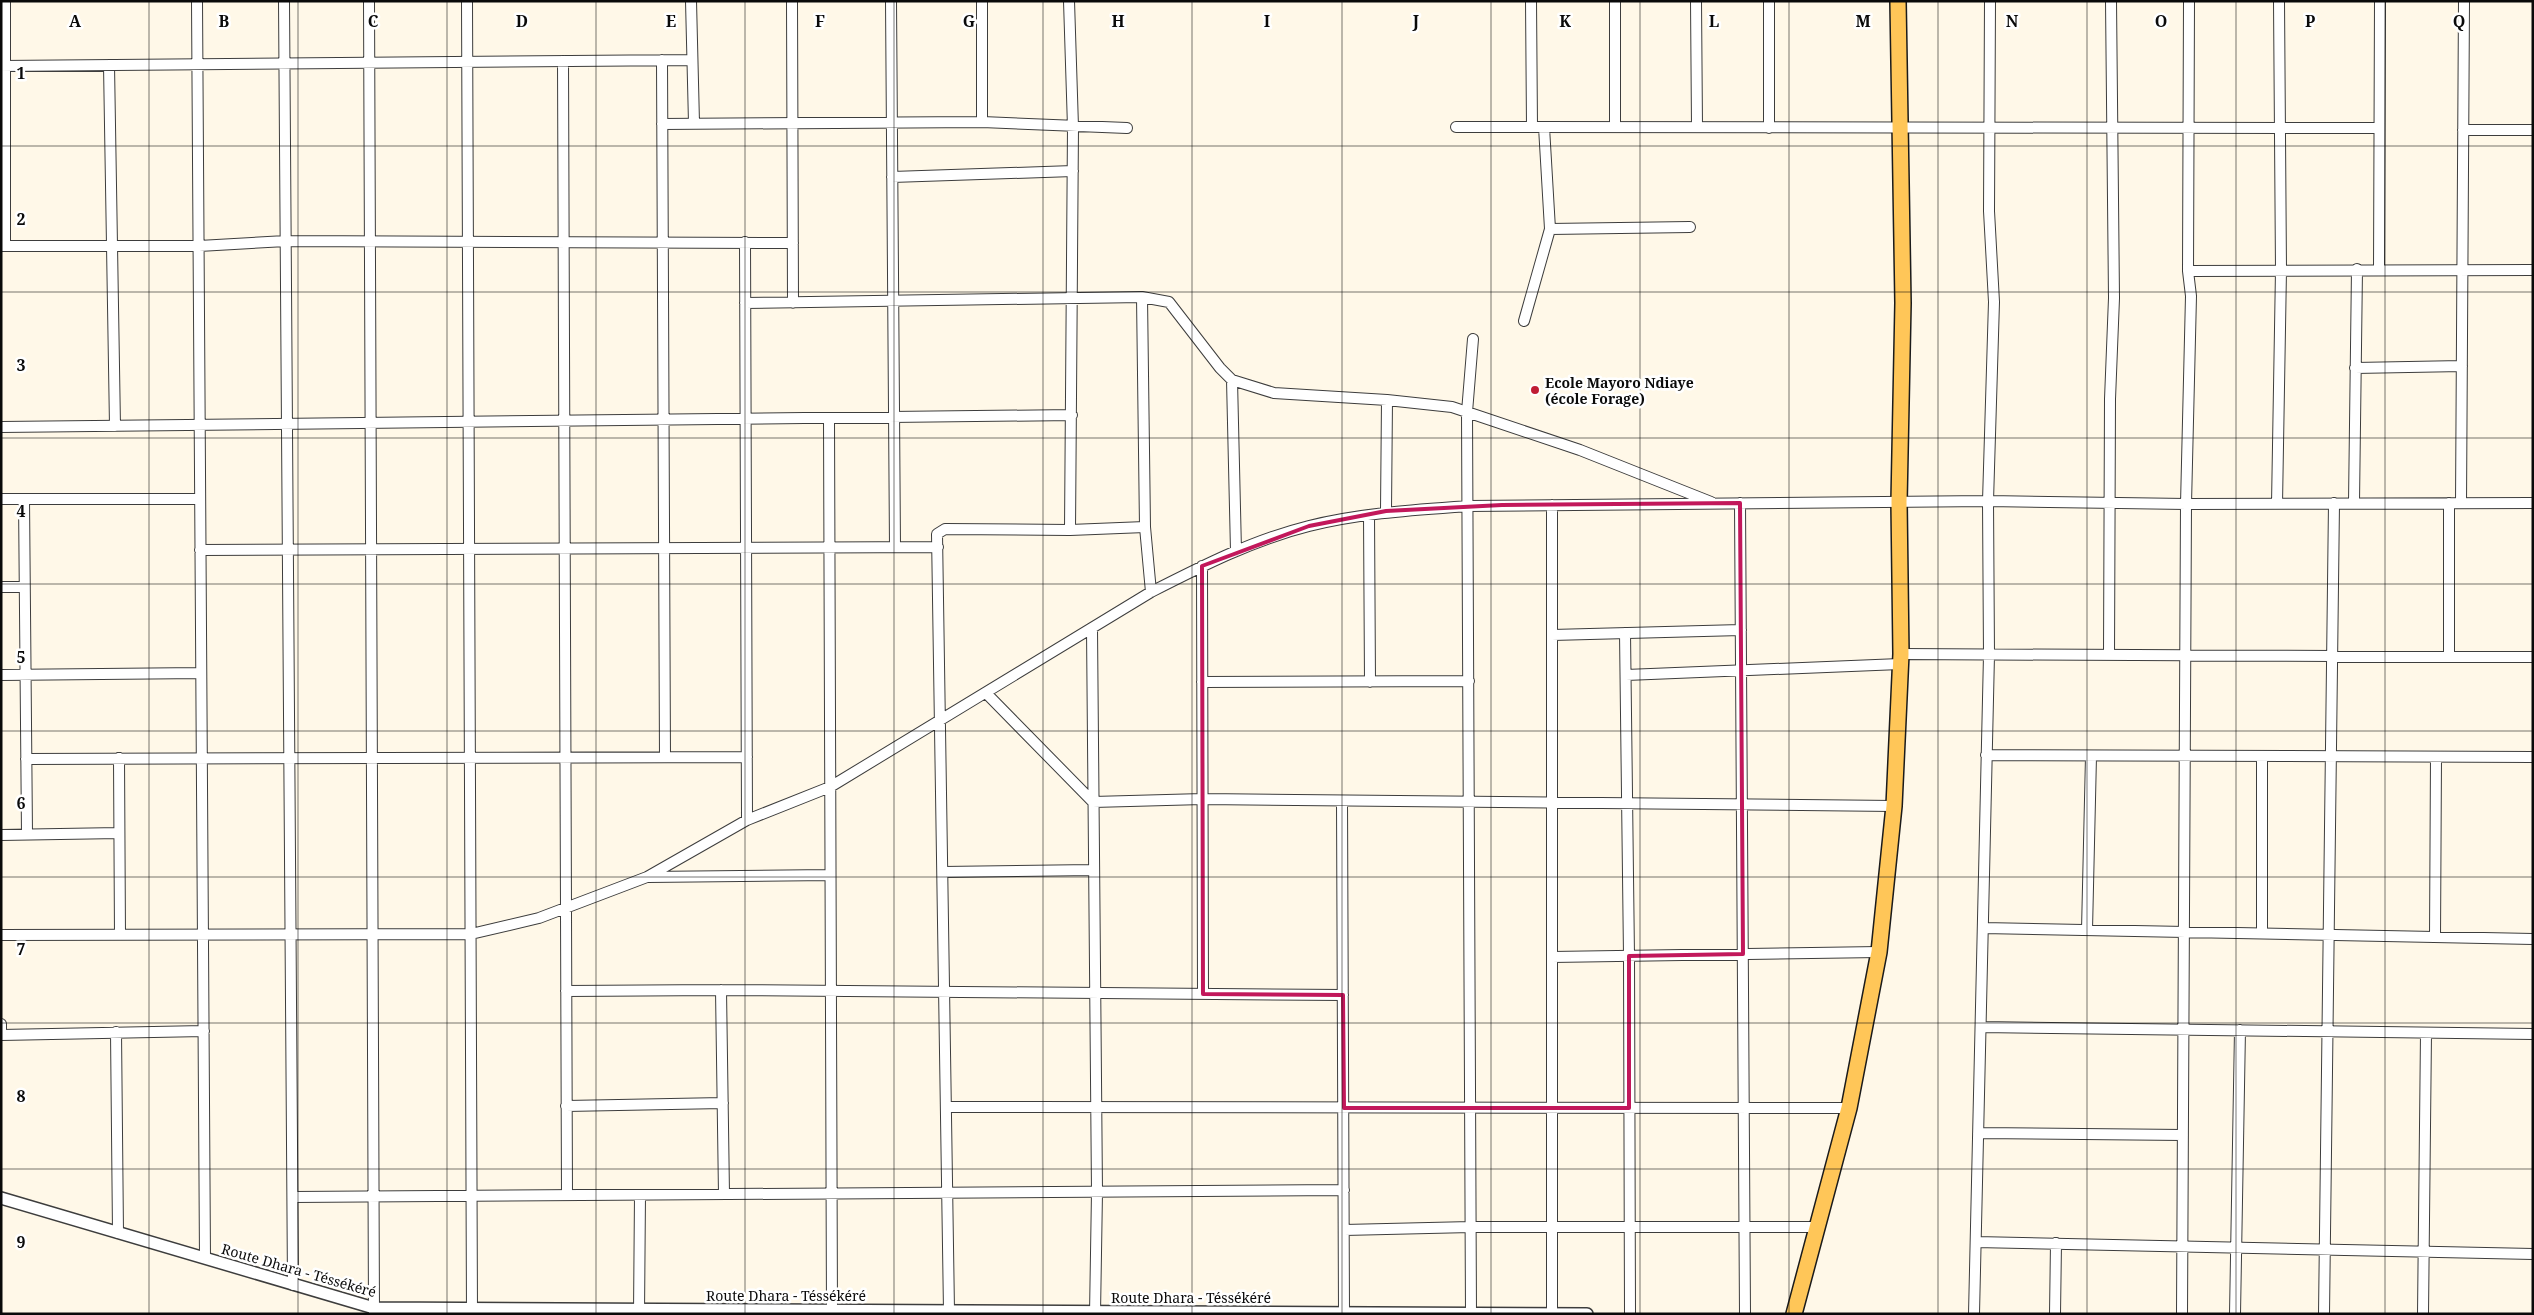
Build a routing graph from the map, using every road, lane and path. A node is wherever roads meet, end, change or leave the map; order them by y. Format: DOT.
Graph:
graph roads {
  1 [pos="5,1"];
  2 [pos="197,1"];
  3 [pos="284,1"];
  4 [pos="369,1"];
  5 [pos="466,1"];
  6 [pos="691,1"];
  7 [pos="792,1"];
  8 [pos="891,1"];
  9 [pos="982,1"];
  10 [pos="1069,1"];
  11 [pos="1532,1"];
  12 [pos="1615,1"];
  13 [pos="1696,1"];
  14 [pos="1768,1"];
  15 [pos="1898,1"];
  16 [pos="1990,1"];
  17 [pos="2111,1"];
  18 [pos="2189,1"];
  19 [pos="2279,1"];
  20 [pos="2380,1"];
  21 [pos="2464,1"];
  22 [pos="662,60"];
  23 [pos="692,60"];
  24 [pos="563,61"];
  25 [pos="370,62"];
  26 [pos="467,62"];
  27 [pos="285,63"];
  28 [pos="197,64"];
  29 [pos="109,65"];
  30 [pos="3,66"];
  31 [pos="982,122"];
  32 [pos="791,123"];
  33 [pos="892,123"];
  34 [pos="662,124"];
  35 [pos="694,124"];
  36 [pos="1073,127"];
  37 [pos="1456,127"];
  38 [pos="1532,127"];
  39 [pos="1544,127"];
  40 [pos="1616,127"];
  41 [pos="1696,127"];
  42 [pos="1127,128"];
  43 [pos="1769,128"];
  44 [pos="1899,128"];
  45 [pos="1990,128"];
  46 [pos="2111,128"];
  47 [pos="2188,128"];
  48 [pos="2279,128"];
  49 [pos="2379,128"];
  50 [pos="2463,130"];
  51 [pos="2533,130"];
  52 [pos="1073,171"];
  53 [pos="892,177"];
  54 [pos="1690,227"];
  55 [pos="1550,229"];
  56 [pos="286,242"];
  57 [pos="370,242"];
  58 [pos="663,242"];
  59 [pos="745,242"];
  60 [pos="793,242"];
  61 [pos="468,243"];
  62 [pos="563,243"];
  63 [pos="3,246"];
  64 [pos="112,246"];
  65 [pos="198,246"];
  66 [pos="2357,269"];
  67 [pos="2379,269"];
  68 [pos="2188,270"];
  69 [pos="2281,270"];
  70 [pos="2462,270"];
  71 [pos="2533,270"];
  72 [pos="1142,296"];
  73 [pos="1072,298"];
  74 [pos="894,300"];
  75 [pos="745,303"];
  76 [pos="793,303"];
  77 [pos="1524,321"];
  78 [pos="1473,339"];
  79 [pos="2462,366"];
  80 [pos="2354,368"];
  81 [pos="1232,380"];
  82 [pos="1387,400"];
  83 [pos="1467,412"];
  84 [pos="1072,415"];
  85 [pos="894,417"];
  86 [pos="829,418"];
  87 [pos="746,419"];
  88 [pos="663,420"];
  89 [pos="564,421"];
  90 [pos="469,422"];
  91 [pos="371,423"];
  92 [pos="288,424"];
  93 [pos="200,425"];
  94 [pos="115,426"];
  95 [pos="1,427"];
  96 [pos="200,499"];
  97 [pos="1,500"];
  98 [pos="24,500"];
  99 [pos="1988,501"];
  100 [pos="1899,502"];
  101 [pos="2110,502"];
  102 [pos="2354,502"];
  103 [pos="1740,503"];
  104 [pos="2334,503"];
  105 [pos="2449,503"];
  106 [pos="2461,503"];
  107 [pos="2533,503"];
  108 [pos="1717,504"];
  109 [pos="2186,504"];
  110 [pos="2277,504"];
  111 [pos="1552,505"];
  112 [pos="1468,506"];
  113 [pos="1386,512"];
  114 [pos="1369,515"];
  115 [pos="1145,527"];
  116 [pos="1070,530"];
  117 [pos="895,547"];
  118 [pos="938,547"];
  119 [pos="564,548"];
  120 [pos="664,548"];
  121 [pos="746,548"];
  122 [pos="830,548"];
  123 [pos="288,549"];
  124 [pos="372,549"];
  125 [pos="469,549"];
  126 [pos="200,550"];
  127 [pos="1236,551"];
  128 [pos="1202,566"];
  129 [pos="1,587"];
  130 [pos="24,587"];
  131 [pos="1151,592"];
  132 [pos="1092,629"];
  133 [pos="1741,630"];
  134 [pos="1625,633"];
  135 [pos="1552,635"];
  136 [pos="1988,655"];
  137 [pos="2109,655"];
  138 [pos="2186,655"];
  139 [pos="2332,656"];
  140 [pos="2449,656"];
  141 [pos="2533,657"];
  142 [pos="1900,659"];
  143 [pos="1741,672"];
  144 [pos="201,673"];
  145 [pos="1,675"];
  146 [pos="26,675"];
  147 [pos="1626,675"];
  148 [pos="1202,682"];
  149 [pos="1370,682"];
  150 [pos="1469,682"];
  151 [pos="986,693"];
  152 [pos="940,720"];
  153 [pos="1986,755"];
  154 [pos="747,756"];
  155 [pos="2092,756"];
  156 [pos="2185,756"];
  157 [pos="2262,756"];
  158 [pos="470,757"];
  159 [pos="565,757"];
  160 [pos="664,757"];
  161 [pos="2331,757"];
  162 [pos="2436,757"];
  163 [pos="2533,757"];
  164 [pos="118,758"];
  165 [pos="202,758"];
  166 [pos="290,758"];
  167 [pos="372,758"];
  168 [pos="26,759"];
  169 [pos="830,787"];
  170 [pos="1203,799"];
  171 [pos="1342,801"];
  172 [pos="1093,802"];
  173 [pos="1469,803"];
  174 [pos="1552,804"];
  175 [pos="1627,805"];
  176 [pos="1742,806"];
  177 [pos="1894,806"];
  178 [pos="747,820"];
  179 [pos="119,833"];
  180 [pos="27,834"];
  181 [pos="1,835"];
  182 [pos="1093,870"];
  183 [pos="943,872"];
  184 [pos="830,875"];
  185 [pos="647,877"];
  186 [pos="566,908"];
  187 [pos="1983,928"];
  188 [pos="2087,930"];
  189 [pos="2184,932"];
  190 [pos="291,934"];
  191 [pos="373,934"];
  192 [pos="471,934"];
  193 [pos="2262,934"];
  194 [pos="1,935"];
  195 [pos="120,935"];
  196 [pos="203,935"];
  197 [pos="2328,935"];
  198 [pos="2435,937"];
  199 [pos="2533,939"];
  200 [pos="1879,952"];
  201 [pos="1743,954"];
  202 [pos="1629,956"];
  203 [pos="1552,957"];
  204 [pos="721,990"];
  205 [pos="831,991"];
  206 [pos="566,992"];
  207 [pos="944,992"];
  208 [pos="1095,993"];
  209 [pos="1203,994"];
  210 [pos="1343,995"];
  211 [pos="1,1024"];
  212 [pos="1981,1027"];
  213 [pos="2184,1029"];
  214 [pos="2240,1030"];
  215 [pos="204,1031"];
  216 [pos="116,1032"];
  217 [pos="2328,1032"];
  218 [pos="2426,1033"];
  219 [pos="2533,1034"];
  220 [pos="1,1035"];
  221 [pos="723,1103"];
  222 [pos="566,1106"];
  223 [pos="946,1108"];
  224 [pos="1095,1108"];
  225 [pos="1344,1108"];
  226 [pos="1471,1108"];
  227 [pos="1553,1108"];
  228 [pos="1629,1108"];
  229 [pos="1744,1108"];
  230 [pos="1849,1108"];
  231 [pos="1978,1133"];
  232 [pos="2183,1134"];
  233 [pos="1344,1190"];
  234 [pos="1097,1192"];
  235 [pos="831,1193"];
  236 [pos="948,1193"];
  237 [pos="724,1194"];
  238 [pos="567,1195"];
  239 [pos="640,1195"];
  240 [pos="374,1196"];
  241 [pos="472,1196"];
  242 [pos="293,1197"];
  243 [pos="1,1198"];
  244 [pos="1629,1226"];
  245 [pos="1471,1227"];
  246 [pos="1553,1227"];
  247 [pos="1745,1227"];
  248 [pos="1818,1227"];
  249 [pos="1344,1230"];
  250 [pos="118,1233"];
  251 [pos="1976,1242"];
  252 [pos="2056,1244"];
  253 [pos="2182,1246"];
  254 [pos="2237,1248"];
  255 [pos="2325,1250"];
  256 [pos="2423,1252"];
  257 [pos="2533,1254"];
  258 [pos="205,1258"];
  259 [pos="294,1285"];
  260 [pos="374,1311"];
  261 [pos="472,1311"];
  262 [pos="949,1311"];
  263 [pos="640,1312"];
  264 [pos="832,1312"];
  265 [pos="1018,1312"];
  266 [pos="1095,1313"];
  267 [pos="1218,1313"];
  268 [pos="1344,1313"];
  269 [pos="1471,1314"];
  270 [pos="1552,1314"];
  271 [pos="1587,1314"];
  272 [pos="1630,1314"];
  273 [pos="1745,1314"];
  274 [pos="1794,1314"];
  275 [pos="1974,1314"];
  276 [pos="2054,1314"];
  277 [pos="2182,1314"];
  278 [pos="2235,1314"];
  279 [pos="2324,1314"];
  280 [pos="2422,1314"];
  1 -- 30 [label="street"];
  2 -- 28 [label="street"];
  3 -- 27 [label="street"];
  4 -- 25 [label="street"];
  5 -- 26 [label="street"];
  6 -- 23 [label="street"];
  7 -- 32 [label="street"];
  8 -- 33 [label="street"];
  9 -- 31 [label="street"];
  10 -- 36 [label="street"];
  11 -- 38 [label="street"];
  12 -- 40 [label="street"];
  13 -- 41 [label="street"];
  14 -- 43 [label="street"];
  15 -- 44 [label="main road"];
  16 -- 45 [label="street"];
  17 -- 46 [label="street"];
  18 -- 47 [label="street"];
  19 -- 48 [label="street"];
  20 -- 49 [label="street"];
  21 -- 50 [label="street"];
  22 -- 23 [label="street"];
  22 -- 24 [label="street"];
  22 -- 34 [label="street"];
  23 -- 35 [label="street"];
  24 -- 26 [label="street"];
  24 -- 62 [label="street"];
  25 -- 26 [label="street"];
  25 -- 27 [label="street"];
  25 -- 57 [label="street"];
  26 -- 61 [label="street"];
  27 -- 28 [label="street"];
  27 -- 56 [label="street"];
  28 -- 29 [label="street"];
  28 -- 65 [label="street"];
  29 -- 30 [label="street"];
  29 -- 64 [label="street"];
  30 -- 63 [label="street"];
  31 -- 33 [label="street"];
  31 -- 36 [label="street"];
  32 -- 33 [label="street"];
  32 -- 35 [label="street"];
  32 -- 60 [label="street"];
  33 -- 53 [label="street"];
  34 -- 35 [label="street"];
  34 -- 58 [label="street"];
  36 -- 42 [label="street"];
  36 -- 52 [label="street"];
  37 -- 38 [label="street"];
  38 -- 39 [label="street"];
  39 -- 40 [label="street"];
  39 -- 55 [label="street"];
  40 -- 41 [label="street"];
  41 -- 43 [label="street"];
  43 -- 44 [label="street"];
  44 -- 45 [label="street"];
  44 -- 100 [label="main road"];
  45 -- 46 [label="street"];
  45 -- 99 [label="street"];
  46 -- 47 [label="street"];
  46 -- 101 [label="street"];
  47 -- 48 [label="street"];
  47 -- 68 [label="street"];
  48 -- 49 [label="street"];
  48 -- 69 [label="street"];
  49 -- 67 [label="street"];
  50 -- 51 [label="street"];
  50 -- 70 [label="street"];
  52 -- 53 [label="street"];
  52 -- 73 [label="street"];
  53 -- 74 [label="street"];
  54 -- 55 [label="street"];
  55 -- 77 [label="street"];
  56 -- 57 [label="street"];
  56 -- 65 [label="street"];
  56 -- 92 [label="street"];
  57 -- 61 [label="street"];
  57 -- 91 [label="street"];
  58 -- 59 [label="street"];
  58 -- 62 [label="street"];
  58 -- 88 [label="street"];
  59 -- 60 [label="street"];
  59 -- 75 [label="street"];
  60 -- 76 [label="street"];
  61 -- 62 [label="street"];
  61 -- 90 [label="street"];
  62 -- 89 [label="street"];
  63 -- 64 [label="street"];
  64 -- 65 [label="street"];
  64 -- 94 [label="street"];
  65 -- 93 [label="street"];
  66 -- 67 [label="street"];
  66 -- 69 [label="street"];
  66 -- 80 [label="street"];
  67 -- 70 [label="street"];
  68 -- 69 [label="street"];
  68 -- 109 [label="street"];
  69 -- 110 [label="street"];
  70 -- 71 [label="street"];
  70 -- 79 [label="street"];
  72 -- 73 [label="street"];
  72 -- 81 [label="street"];
  72 -- 115 [label="street"];
  73 -- 74 [label="street"];
  73 -- 84 [label="street"];
  74 -- 76 [label="street"];
  74 -- 85 [label="street"];
  75 -- 76 [label="street"];
  75 -- 87 [label="street"];
  78 -- 83 [label="street"];
  79 -- 80 [label="street"];
  79 -- 106 [label="street"];
  80 -- 102 [label="street"];
  81 -- 82 [label="street"];
  81 -- 127 [label="street"];
  82 -- 83 [label="street"];
  82 -- 113 [label="street"];
  83 -- 108 [label="street"];
  83 -- 112 [label="street"];
  84 -- 85 [label="street"];
  84 -- 116 [label="street"];
  85 -- 86 [label="street"];
  85 -- 117 [label="street"];
  86 -- 87 [label="street"];
  86 -- 122 [label="street"];
  87 -- 88 [label="street"];
  87 -- 121 [label="street"];
  88 -- 89 [label="street"];
  88 -- 120 [label="street"];
  89 -- 90 [label="street"];
  89 -- 119 [label="street"];
  90 -- 91 [label="street"];
  90 -- 125 [label="street"];
  91 -- 92 [label="street"];
  91 -- 124 [label="street"];
  92 -- 93 [label="street"];
  92 -- 123 [label="street"];
  93 -- 94 [label="street"];
  93 -- 96 [label="street"];
  94 -- 95 [label="street"];
  96 -- 98 [label="street"];
  96 -- 126 [label="street"];
  97 -- 98 [label="street"];
  98 -- 130 [label="street"];
  99 -- 100 [label="street"];
  99 -- 101 [label="street"];
  99 -- 136 [label="street"];
  100 -- 103 [label="street"];
  100 -- 142 [label="main road"];
  101 -- 109 [label="street"];
  101 -- 137 [label="street"];
  102 -- 104 [label="street"];
  102 -- 105 [label="street"];
  103 -- 108 [label="street"];
  103 -- 133 [label="street"];
  104 -- 110 [label="street"];
  104 -- 139 [label="street"];
  105 -- 106 [label="street"];
  105 -- 140 [label="street"];
  106 -- 107 [label="street"];
  108 -- 111 [label="street"];
  109 -- 110 [label="street"];
  109 -- 138 [label="street"];
  111 -- 112 [label="street"];
  111 -- 135 [label="street"];
  112 -- 113 [label="street"];
  112 -- 150 [label="street"];
  113 -- 114 [label="street"];
  114 -- 127 [label="street"];
  114 -- 149 [label="street"];
  115 -- 116 [label="street"];
  115 -- 131 [label="street"];
  116 -- 118 [label="street"];
  117 -- 118 [label="street"];
  117 -- 122 [label="street"];
  118 -- 152 [label="street"];
  119 -- 120 [label="street"];
  119 -- 125 [label="street"];
  119 -- 159 [label="street"];
  120 -- 121 [label="street"];
  120 -- 160 [label="street"];
  121 -- 122 [label="street"];
  121 -- 154 [label="street"];
  122 -- 169 [label="street"];
  123 -- 124 [label="street"];
  123 -- 126 [label="street"];
  123 -- 166 [label="street"];
  124 -- 125 [label="street"];
  124 -- 167 [label="street"];
  125 -- 158 [label="street"];
  126 -- 144 [label="street"];
  127 -- 128 [label="street"];
  128 -- 131 [label="street"];
  128 -- 148 [label="street"];
  129 -- 130 [label="street"];
  130 -- 146 [label="street"];
  131 -- 132 [label="street"];
  132 -- 151 [label="street"];
  132 -- 172 [label="street"];
  133 -- 134 [label="street"];
  133 -- 143 [label="street"];
  134 -- 135 [label="street"];
  134 -- 147 [label="street"];
  135 -- 174 [label="street"];
  136 -- 137 [label="street"];
  136 -- 142 [label="street"];
  136 -- 153 [label="street"];
  137 -- 138 [label="street"];
  138 -- 139 [label="street"];
  138 -- 156 [label="street"];
  139 -- 140 [label="street"];
  139 -- 161 [label="street"];
  140 -- 141 [label="street"];
  142 -- 143 [label="street"];
  142 -- 177 [label="main road"];
  143 -- 147 [label="street"];
  143 -- 176 [label="street"];
  144 -- 146 [label="street"];
  144 -- 165 [label="street"];
  145 -- 146 [label="street"];
  146 -- 168 [label="street"];
  147 -- 175 [label="street"];
  148 -- 149 [label="street"];
  148 -- 170 [label="street"];
  149 -- 150 [label="street"];
  150 -- 173 [label="street"];
  151 -- 152 [label="street"];
  151 -- 172 [label="street"];
  152 -- 169 [label="street"];
  152 -- 183 [label="street"];
  153 -- 155 [label="street"];
  153 -- 187 [label="street"];
  154 -- 160 [label="street"];
  154 -- 178 [label="street"];
  155 -- 156 [label="street"];
  155 -- 188 [label="street"];
  156 -- 157 [label="street"];
  156 -- 189 [label="street"];
  157 -- 161 [label="street"];
  157 -- 193 [label="street"];
  158 -- 159 [label="street"];
  158 -- 167 [label="street"];
  158 -- 192 [label="street"];
  159 -- 160 [label="street"];
  159 -- 186 [label="street"];
  161 -- 162 [label="street"];
  161 -- 197 [label="street"];
  162 -- 163 [label="street"];
  162 -- 198 [label="street"];
  164 -- 165 [label="street"];
  164 -- 168 [label="street"];
  164 -- 179 [label="street"];
  165 -- 166 [label="street"];
  165 -- 196 [label="street"];
  166 -- 167 [label="street"];
  166 -- 190 [label="street"];
  167 -- 191 [label="street"];
  168 -- 180 [label="street"];
  169 -- 178 [label="street"];
  169 -- 184 [label="street"];
  170 -- 171 [label="street"];
  170 -- 172 [label="street"];
  170 -- 209 [label="street"];
  171 -- 173 [label="street"];
  171 -- 210 [label="street"];
  172 -- 182 [label="street"];
  173 -- 174 [label="street"];
  173 -- 226 [label="street"];
  174 -- 175 [label="street"];
  174 -- 203 [label="street"];
  175 -- 176 [label="street"];
  175 -- 202 [label="street"];
  176 -- 177 [label="street"];
  176 -- 201 [label="street"];
  177 -- 200 [label="main road"];
  178 -- 185 [label="street"];
  179 -- 180 [label="street"];
  179 -- 195 [label="street"];
  180 -- 181 [label="street"];
  182 -- 183 [label="street"];
  182 -- 208 [label="street"];
  183 -- 207 [label="street"];
  184 -- 185 [label="street"];
  184 -- 205 [label="street"];
  185 -- 186 [label="street"];
  186 -- 192 [label="street"];
  186 -- 206 [label="street"];
  187 -- 188 [label="street"];
  187 -- 212 [label="street"];
  188 -- 189 [label="street"];
  189 -- 193 [label="street"];
  189 -- 213 [label="street"];
  190 -- 191 [label="street"];
  190 -- 196 [label="street"];
  190 -- 242 [label="street"];
  191 -- 192 [label="street"];
  191 -- 240 [label="street"];
  192 -- 241 [label="street"];
  193 -- 197 [label="street"];
  194 -- 195 [label="street"];
  195 -- 196 [label="street"];
  196 -- 215 [label="street"];
  197 -- 198 [label="street"];
  197 -- 217 [label="street"];
  198 -- 199 [label="street"];
  200 -- 201 [label="street"];
  200 -- 230 [label="main road"];
  201 -- 202 [label="street"];
  201 -- 229 [label="street"];
  202 -- 203 [label="street"];
  202 -- 228 [label="street"];
  203 -- 227 [label="street"];
  204 -- 205 [label="street"];
  204 -- 206 [label="street"];
  204 -- 221 [label="street"];
  205 -- 207 [label="street"];
  205 -- 235 [label="street"];
  206 -- 222 [label="street"];
  207 -- 208 [label="street"];
  207 -- 223 [label="street"];
  208 -- 209 [label="street"];
  208 -- 224 [label="street"];
  209 -- 210 [label="street"];
  210 -- 225 [label="street"];
  211 -- 220 [label="street"];
  212 -- 213 [label="street"];
  212 -- 231 [label="street"];
  213 -- 214 [label="street"];
  213 -- 232 [label="street"];
  214 -- 217 [label="street"];
  214 -- 254 [label="street"];
  215 -- 216 [label="street"];
  215 -- 258 [label="street"];
  216 -- 220 [label="street"];
  216 -- 250 [label="street"];
  217 -- 218 [label="street"];
  217 -- 255 [label="street"];
  218 -- 219 [label="street"];
  218 -- 256 [label="street"];
  221 -- 222 [label="street"];
  221 -- 237 [label="street"];
  222 -- 238 [label="street"];
  223 -- 224 [label="street"];
  223 -- 236 [label="street"];
  224 -- 225 [label="street"];
  224 -- 234 [label="street"];
  225 -- 226 [label="street"];
  225 -- 233 [label="street"];
  226 -- 227 [label="street"];
  226 -- 245 [label="street"];
  227 -- 228 [label="street"];
  227 -- 246 [label="street"];
  228 -- 229 [label="street"];
  228 -- 244 [label="street"];
  229 -- 230 [label="street"];
  229 -- 247 [label="street"];
  230 -- 248 [label="main road"];
  231 -- 232 [label="street"];
  231 -- 251 [label="street"];
  232 -- 253 [label="street"];
  233 -- 234 [label="street"];
  233 -- 249 [label="street"];
  234 -- 236 [label="street"];
  234 -- 266 [label="street"];
  235 -- 236 [label="street"];
  235 -- 237 [label="street"];
  235 -- 264 [label="street"];
  236 -- 262 [label="street"];
  237 -- 239 [label="street"];
  238 -- 239 [label="street"];
  238 -- 241 [label="street"];
  239 -- 263 [label="street"];
  240 -- 241 [label="street"];
  240 -- 242 [label="street"];
  240 -- 260 [label="street"];
  241 -- 261 [label="street"];
  242 -- 259 [label="street"];
  243 -- 250 [label="street, Route Dhara - Téssékéré"];
  244 -- 246 [label="street"];
  244 -- 247 [label="street"];
  244 -- 272 [label="street"];
  245 -- 246 [label="street"];
  245 -- 249 [label="street"];
  245 -- 269 [label="street"];
  246 -- 270 [label="street"];
  247 -- 248 [label="street"];
  247 -- 273 [label="street"];
  248 -- 274 [label="main road"];
  249 -- 268 [label="street"];
  250 -- 258 [label="street, Route Dhara - Téssékéré"];
  251 -- 252 [label="street"];
  251 -- 275 [label="street"];
  252 -- 253 [label="street"];
  252 -- 276 [label="street"];
  253 -- 254 [label="street"];
  253 -- 277 [label="street"];
  254 -- 255 [label="street"];
  254 -- 278 [label="street"];
  255 -- 256 [label="street"];
  255 -- 279 [label="street"];
  256 -- 257 [label="street"];
  256 -- 280 [label="street"];
  258 -- 259 [label="street, Route Dhara - Téssékéré"];
  259 -- 260 [label="street, Route Dhara - Téssékéré"];
  260 -- 261 [label="street, Route Dhara - Téssékéré"];
  261 -- 263 [label="street, Route Dhara - Téssékéré"];
  262 -- 264 [label="street, Route Dhara - Téssékéré"];
  262 -- 265 [label="street, Route Dhara - Téssékéré"];
  263 -- 264 [label="street, Route Dhara - Téssékéré"];
  265 -- 266 [label="street, Route Dhara - Téssékéré"];
  266 -- 267 [label="street, Route Dhara - Téssékéré"];
  267 -- 268 [label="street, Route Dhara - Téssékéré"];
  268 -- 269 [label="street, Route Dhara - Téssékéré"];
  269 -- 270 [label="street, Route Dhara - Téssékéré"];
  270 -- 271 [label="street, Route Dhara - Téssékéré"];
}
